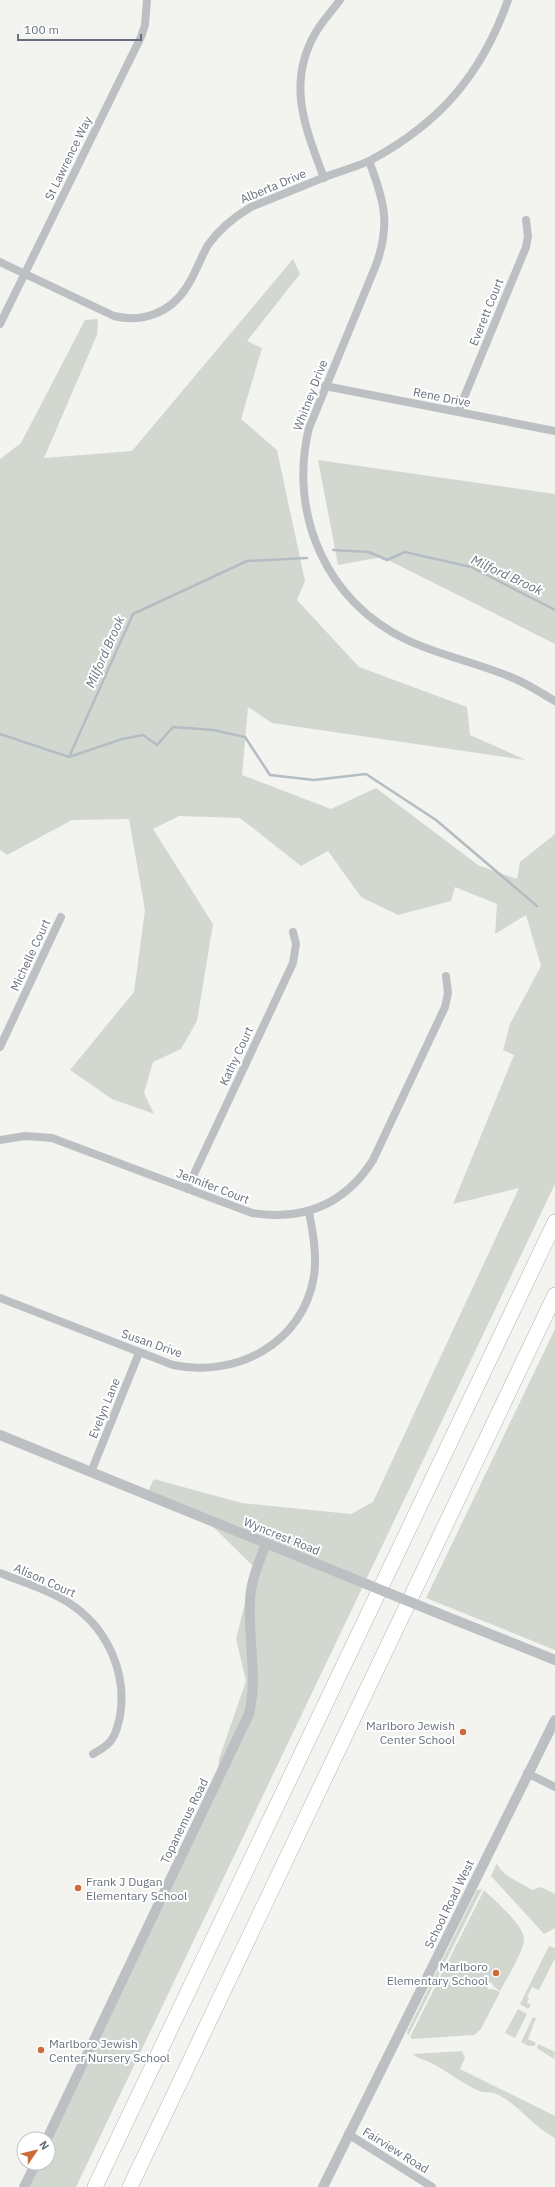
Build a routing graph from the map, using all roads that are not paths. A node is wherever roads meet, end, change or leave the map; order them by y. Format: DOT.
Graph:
graph roads {
  1 [pos="147,0"];
  2 [pos="340,0"];
  3 [pos="508,0"];
  4 [pos="369,161"];
  5 [pos="324,178"];
  6 [pos="526,220"];
  7 [pos="0,262"];
  8 [pos="25,274"];
  9 [pos="0,324"];
  10 [pos="325,386"];
  11 [pos="458,412"];
  12 [pos="555,431"];
  13 [pos="555,701"];
  14 [pos="61,917"];
  15 [pos="293,932"];
  16 [pos="446,976"];
  17 [pos="0,1047"];
  18 [pos="0,1140"];
  19 [pos="187,1189"];
  20 [pos="309,1212"];
  21 [pos="555,1222"];
  22 [pos="555,1295"];
  23 [pos="0,1298"];
  24 [pos="139,1353"];
  25 [pos="0,1435"];
  26 [pos="91,1472"];
  27 [pos="266,1543"];
  28 [pos="0,1573"];
  29 [pos="555,1660"];
  30 [pos="555,1720"];
  31 [pos="93,1754"];
  32 [pos="527,1773"];
  33 [pos="555,1787"];
  34 [pos="51,2131"];
  35 [pos="348,2134"];
  36 [pos="32,2171"];
  37 [pos="24,2187"];
  38 [pos="96,2187"];
  39 [pos="130,2187"];
  40 [pos="323,2187"];
  41 [pos="432,2187"];
  1 -- 8 [label="street, St Lawrence Way"];
  2 -- 5 [label="street"];
  3 -- 4 [label="street, Alberta Drive"];
  4 -- 5 [label="street, Alberta Drive"];
  4 -- 10 [label="street, Whitney Drive"];
  5 -- 8 [label="street, Alberta Drive"];
  6 -- 11 [label="street, Everett Court"];
  7 -- 8 [label="street, Alberta Drive"];
  8 -- 9 [label="street, St Lawrence Way"];
  10 -- 11 [label="street, Rene Drive"];
  10 -- 13 [label="street, Whitney Drive"];
  11 -- 12 [label="street, Rene Drive"];
  14 -- 17 [label="street, Michelle Court"];
  15 -- 19 [label="street, Kathy Court"];
  16 -- 20 [label="street, Jennifer Court"];
  18 -- 19 [label="street, Jennifer Court"];
  19 -- 20 [label="street, Jennifer Court"];
  20 -- 24 [label="street, Susan Drive"];
  21 -- 38 [label="highway"];
  22 -- 39 [label="highway"];
  23 -- 24 [label="street, Susan Drive"];
  24 -- 26 [label="street, Evelyn Lane"];
  25 -- 26 [label="street, Wyncrest Road"];
  26 -- 27 [label="street, Wyncrest Road"];
  27 -- 29 [label="street, Wyncrest Road, bridge"];
  27 -- 34 [label="street, Topanemus Road"];
  28 -- 31 [label="street, Alison Court"];
  30 -- 32 [label="street, School Road West"];
  32 -- 33 [label="street"];
  32 -- 35 [label="street, School Road West"];
  35 -- 40 [label="street, School Road West"];
  35 -- 41 [label="street, Fairview Road"];
  36 -- 37 [label="street"];
}
